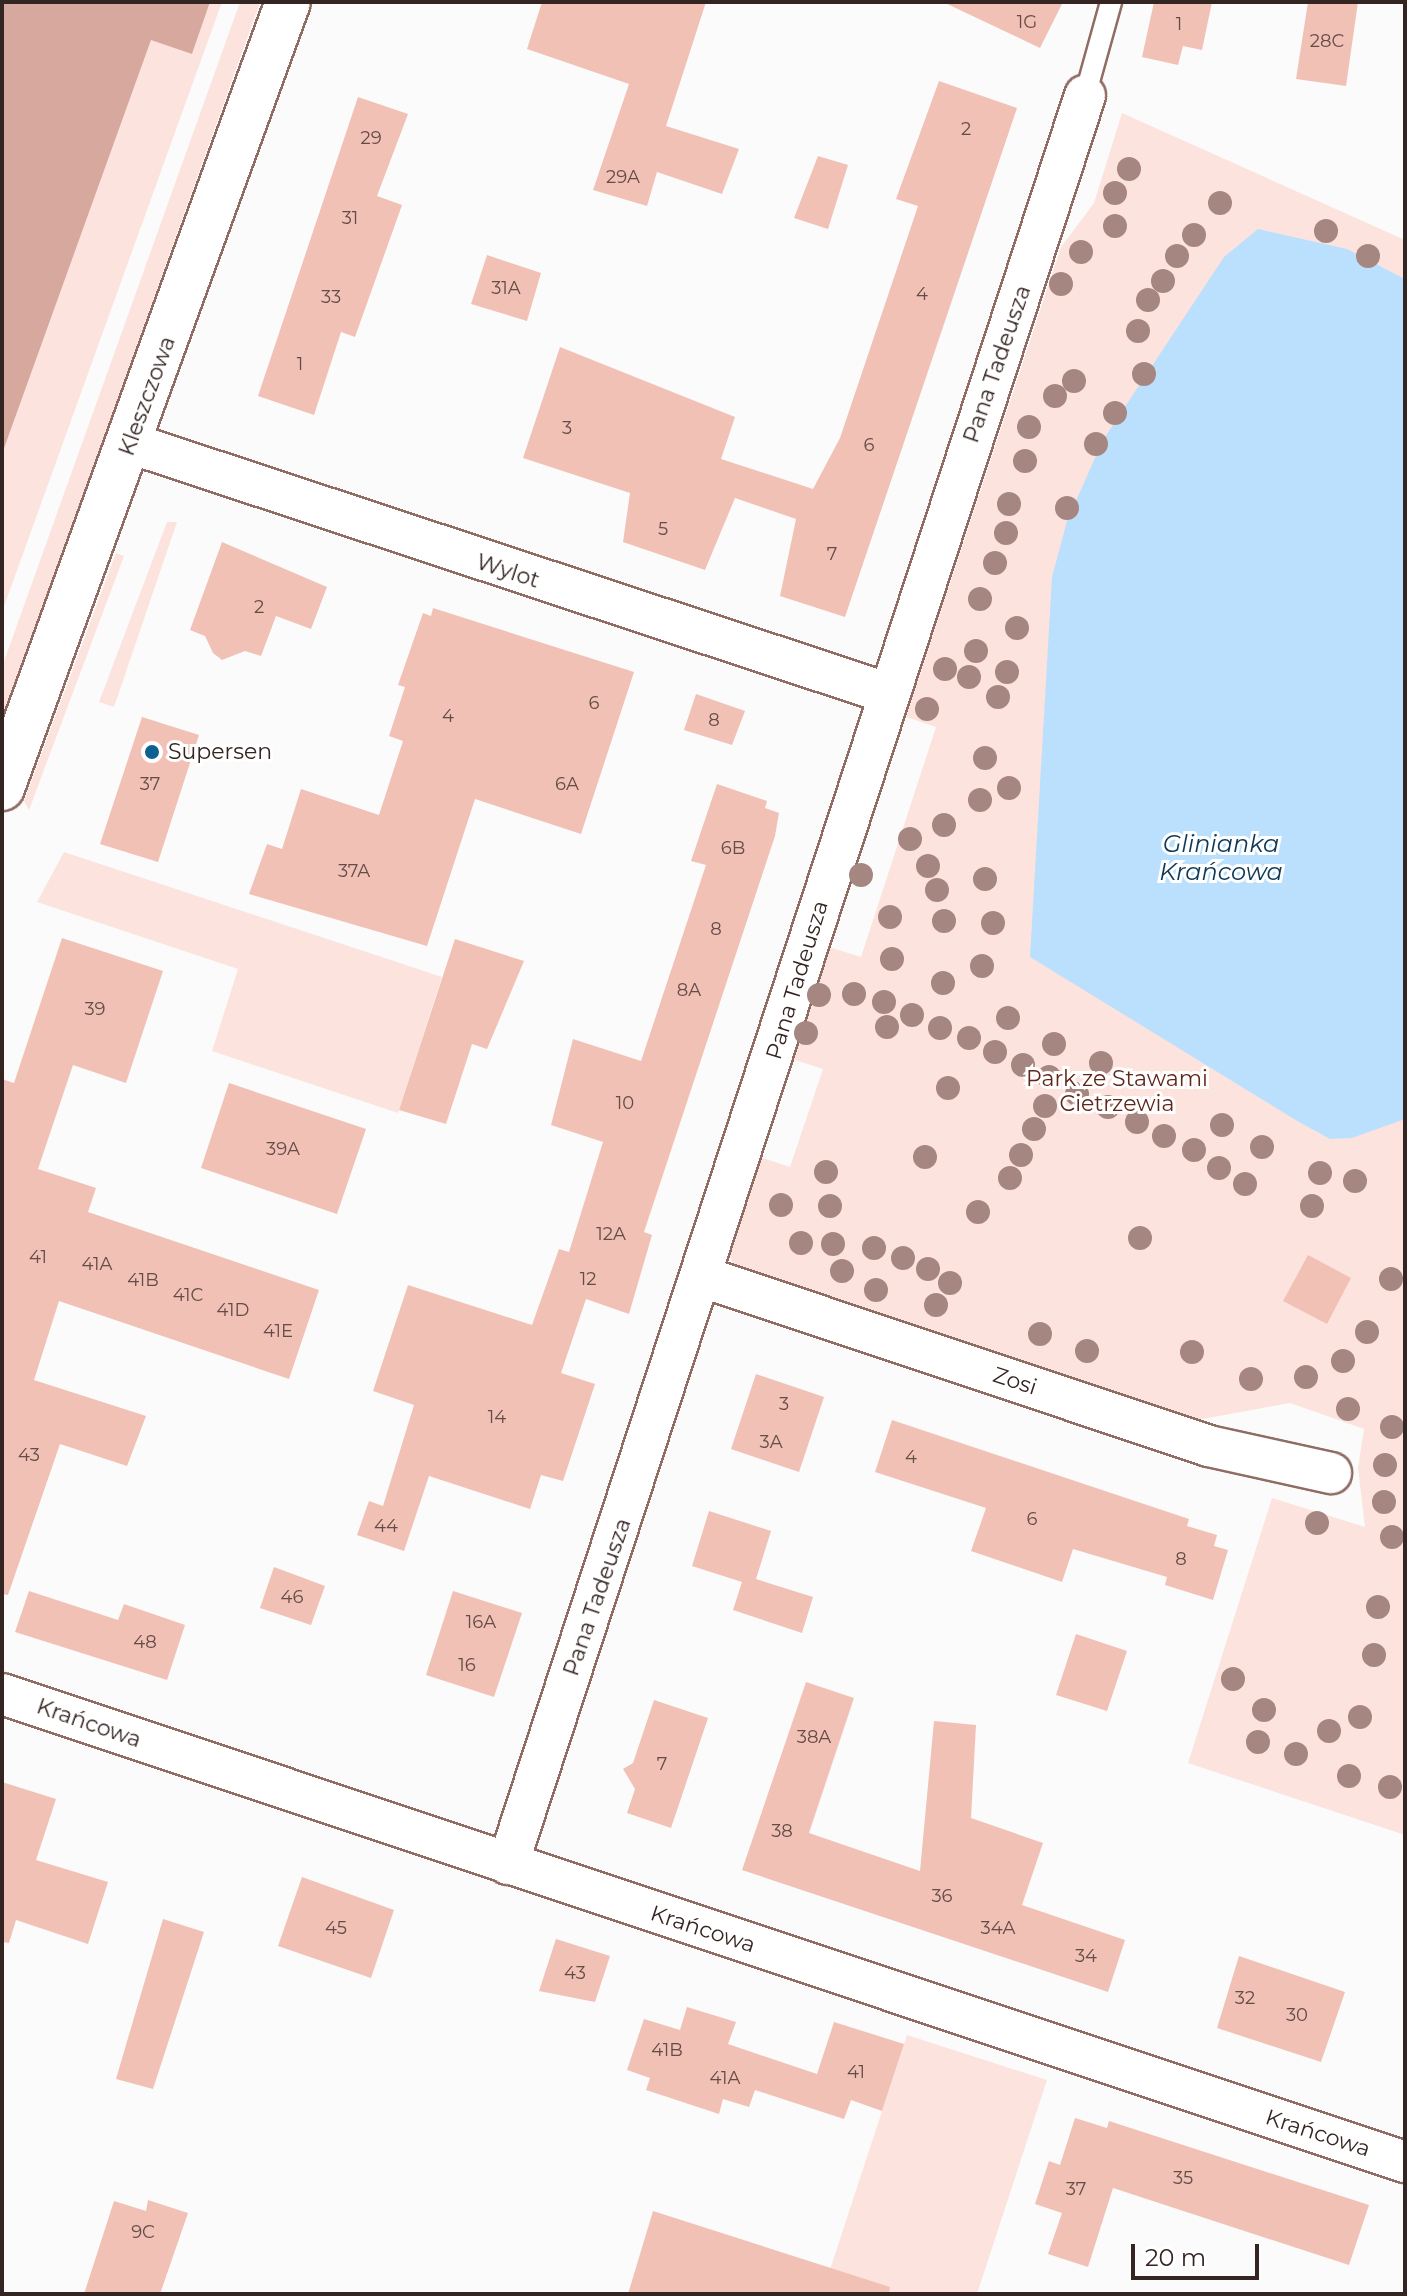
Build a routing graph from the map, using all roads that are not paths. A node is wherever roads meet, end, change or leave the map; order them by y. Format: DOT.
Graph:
graph roads {
  1 [pos="288,2"];
  2 [pos="1111,2"];
  3 [pos="1085,96"];
  4 [pos="130,443"];
  5 [pos="887,693"];
  6 [pos="2,788"];
  7 [pos="703,1277"];
  8 [pos="1331,1473"];
  9 [pos="2,1694"];
  10 [pos="508,1864"];
  11 [pos="1405,2162"];
  1 -- 4 [label="main road, Kleszczowa"];
  2 -- 3 [label="lane"];
  3 -- 5 [label="street, Pana Tadeusza"];
  4 -- 5 [label="street, Wylot"];
  4 -- 6 [label="main road, Kleszczowa"];
  5 -- 7 [label="street, Pana Tadeusza"];
  7 -- 8 [label="street, Zosi"];
  7 -- 10 [label="street, Pana Tadeusza"];
  9 -- 10 [label="street, Krańcowa"];
  10 -- 11 [label="street, Krańcowa"];
}
